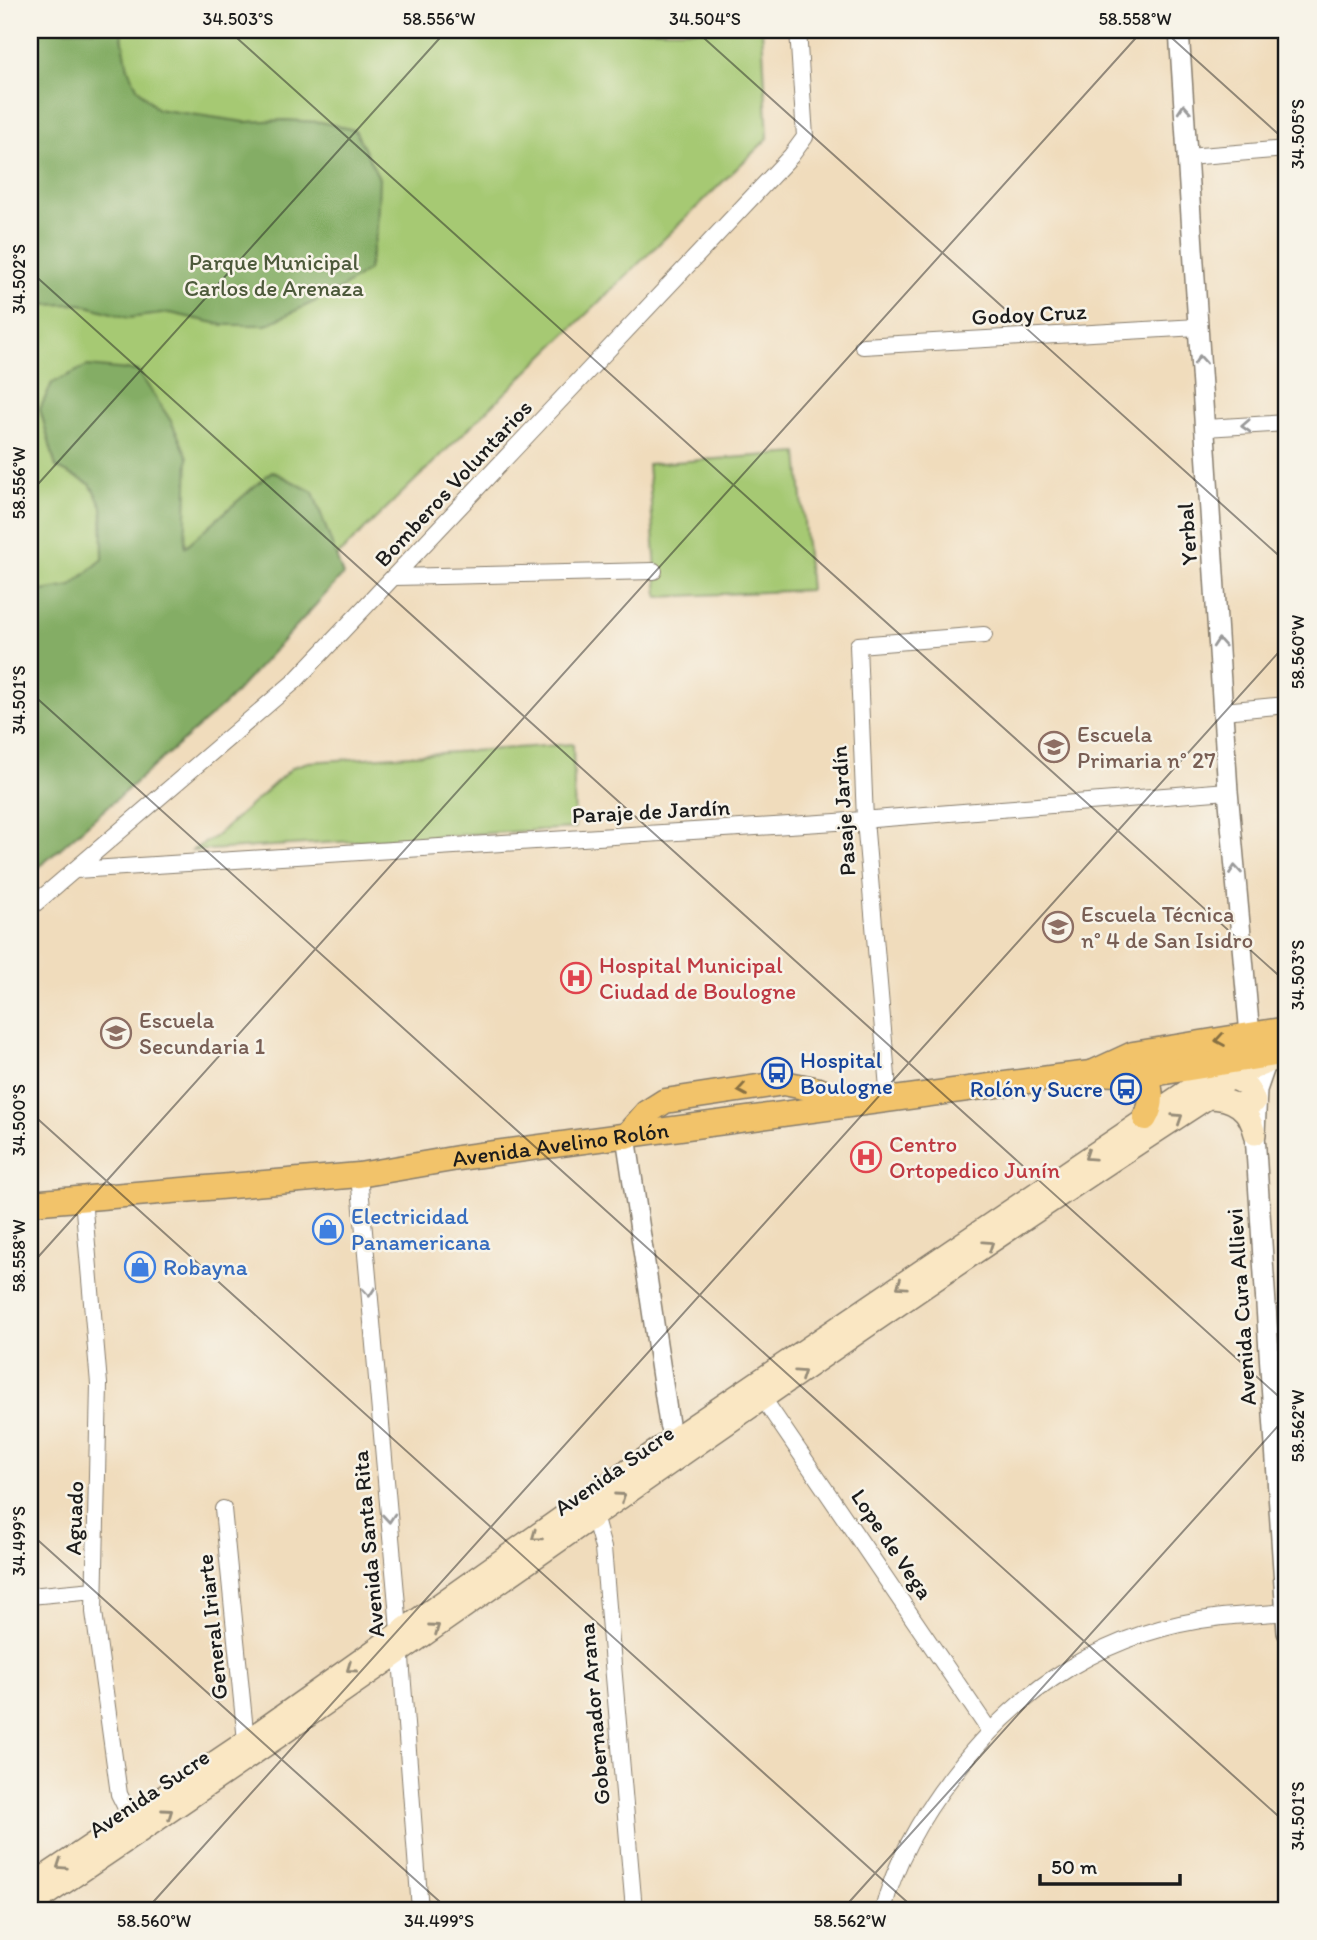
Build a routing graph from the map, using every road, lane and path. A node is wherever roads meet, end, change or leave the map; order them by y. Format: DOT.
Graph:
graph roads {
  1 [pos="798,30"];
  2 [pos="1179,30"];
  3 [pos="1287,149"];
  4 [pos="1187,157"];
  5 [pos="1198,327"];
  6 [pos="863,346"];
  7 [pos="1287,423"];
  8 [pos="1205,428"];
  9 [pos="654,571"];
  10 [pos="395,577"];
  11 [pos="984,635"];
  12 [pos="1287,705"];
  13 [pos="1223,711"];
  14 [pos="1228,791"];
  15 [pos="865,820"];
  16 [pos="76,870"];
  17 [pos="30,908"];
  18 [pos="1287,1029"];
  19 [pos="1250,1035"];
  20 [pos="1280,1057"];
  21 [pos="1091,1073"];
  22 [pos="1147,1075"];
  23 [pos="1230,1078"];
  24 [pos="1208,1098"];
  25 [pos="889,1100"];
  26 [pos="1255,1102"];
  27 [pos="1145,1118"];
  28 [pos="1255,1134"];
  29 [pos="626,1136"];
  30 [pos="359,1175"];
  31 [pos="82,1198"];
  32 [pos="30,1203"];
  33 [pos="758,1392"];
  34 [pos="678,1446"];
  35 [pos="223,1509"];
  36 [pos="594,1516"];
  37 [pos="94,1590"];
  38 [pos="30,1596"];
  39 [pos="1286,1612"];
  40 [pos="1287,1632"];
  41 [pos="400,1644"];
  42 [pos="989,1730"];
  43 [pos="251,1746"];
  44 [pos="134,1826"];
  45 [pos="30,1886"];
  46 [pos="30,1906"];
  47 [pos="420,1910"];
  48 [pos="634,1910"];
  49 [pos="883,1910"];
  1 -- 10 [label="street, Bomberos Voluntarios"];
  4 -- 2 [label="street, Yerbal, one-way"];
  3 -- 4 [label="street"];
  4 -- 5 [label="street, Yerbal"];
  5 -- 6 [label="street, Godoy Cruz"];
  8 -- 5 [label="street, Yerbal, one-way"];
  7 -- 8 [label="street, one-way"];
  13 -- 8 [label="street, Yerbal, one-way"];
  9 -- 10 [label="street"];
  10 -- 16 [label="street, Bomberos Voluntarios"];
  11 -- 15 [label="street, Pasaje Jardín"];
  12 -- 13 [label="street"];
  13 -- 14 [label="street, Yerbal"];
  14 -- 15 [label="street, Paraje de Jardín"];
  19 -- 14 [label="street, Yerbal, one-way"];
  15 -- 16 [label="street, Paraje de Jardín"];
  15 -- 25 [label="street, Pasaje Jardín"];
  16 -- 17 [label="street, Bomberos Voluntarios"];
  18 -- 19 [label="main road, Avenida Avelino Rolón"];
  19 -- 21 [label="main road, Avenida Avelino Rolón, one-way"];
  20 -- 22 [label="main road, Avenida Avelino Rolón"];
  20 -- 23 [label="main road, Avenida Sucre"];
  20 -- 26 [label="street, Avenida Cura Allievi"];
  21 -- 22 [label="main road, Avenida Avelino Rolón"];
  21 -- 25 [label="main road, Avenida Avelino Rolón"];
  22 -- 27 [label="main road"];
  23 -- 24 [label="main road, Avenida Sucre"];
  23 -- 26 [label="main road"];
  23 -- 27 [label="main road, Avenida Sucre"];
  24 -- 28 [label="main road"];
  33 -- 24 [label="main road, Avenida Sucre, one-way"];
  25 -- 29 [label="main road, Avenida Avelino Rolón"];
  26 -- 28 [label="street, Avenida Cura Allievi"];
  27 -- 33 [label="main road, Avenida Sucre, one-way"];
  28 -- 39 [label="street, Avenida Cura Allievi"];
  29 -- 30 [label="main road, Avenida Avelino Rolón"];
  29 -- 34 [label="street"];
  30 -- 31 [label="main road, Avenida Avelino Rolón"];
  30 -- 41 [label="street, Avenida Santa Rita, one-way"];
  31 -- 32 [label="main road, Avenida Avelino Rolón"];
  31 -- 37 [label="street, Aguado"];
  33 -- 34 [label="main road, Avenida Sucre"];
  33 -- 42 [label="street, Lope de Vega"];
  36 -- 34 [label="main road, Avenida Sucre, one-way"];
  34 -- 41 [label="main road, Avenida Sucre, one-way"];
  35 -- 43 [label="street, General Iriarte"];
  41 -- 36 [label="main road, Avenida Sucre, one-way"];
  36 -- 48 [label="street, Gobernador Arana"];
  37 -- 38 [label="street"];
  37 -- 44 [label="street, Aguado"];
  39 -- 40 [label="street, Avenida Cura Allievi"];
  39 -- 42 [label="street"];
  41 -- 43 [label="main road, Avenida Sucre"];
  41 -- 47 [label="street, Avenida Santa Rita"];
  42 -- 49 [label="street"];
  43 -- 44 [label="main road, Avenida Sucre"];
  44 -- 45 [label="main road, Avenida Sucre, one-way"];
  44 -- 46 [label="main road, Avenida Sucre"];
}
